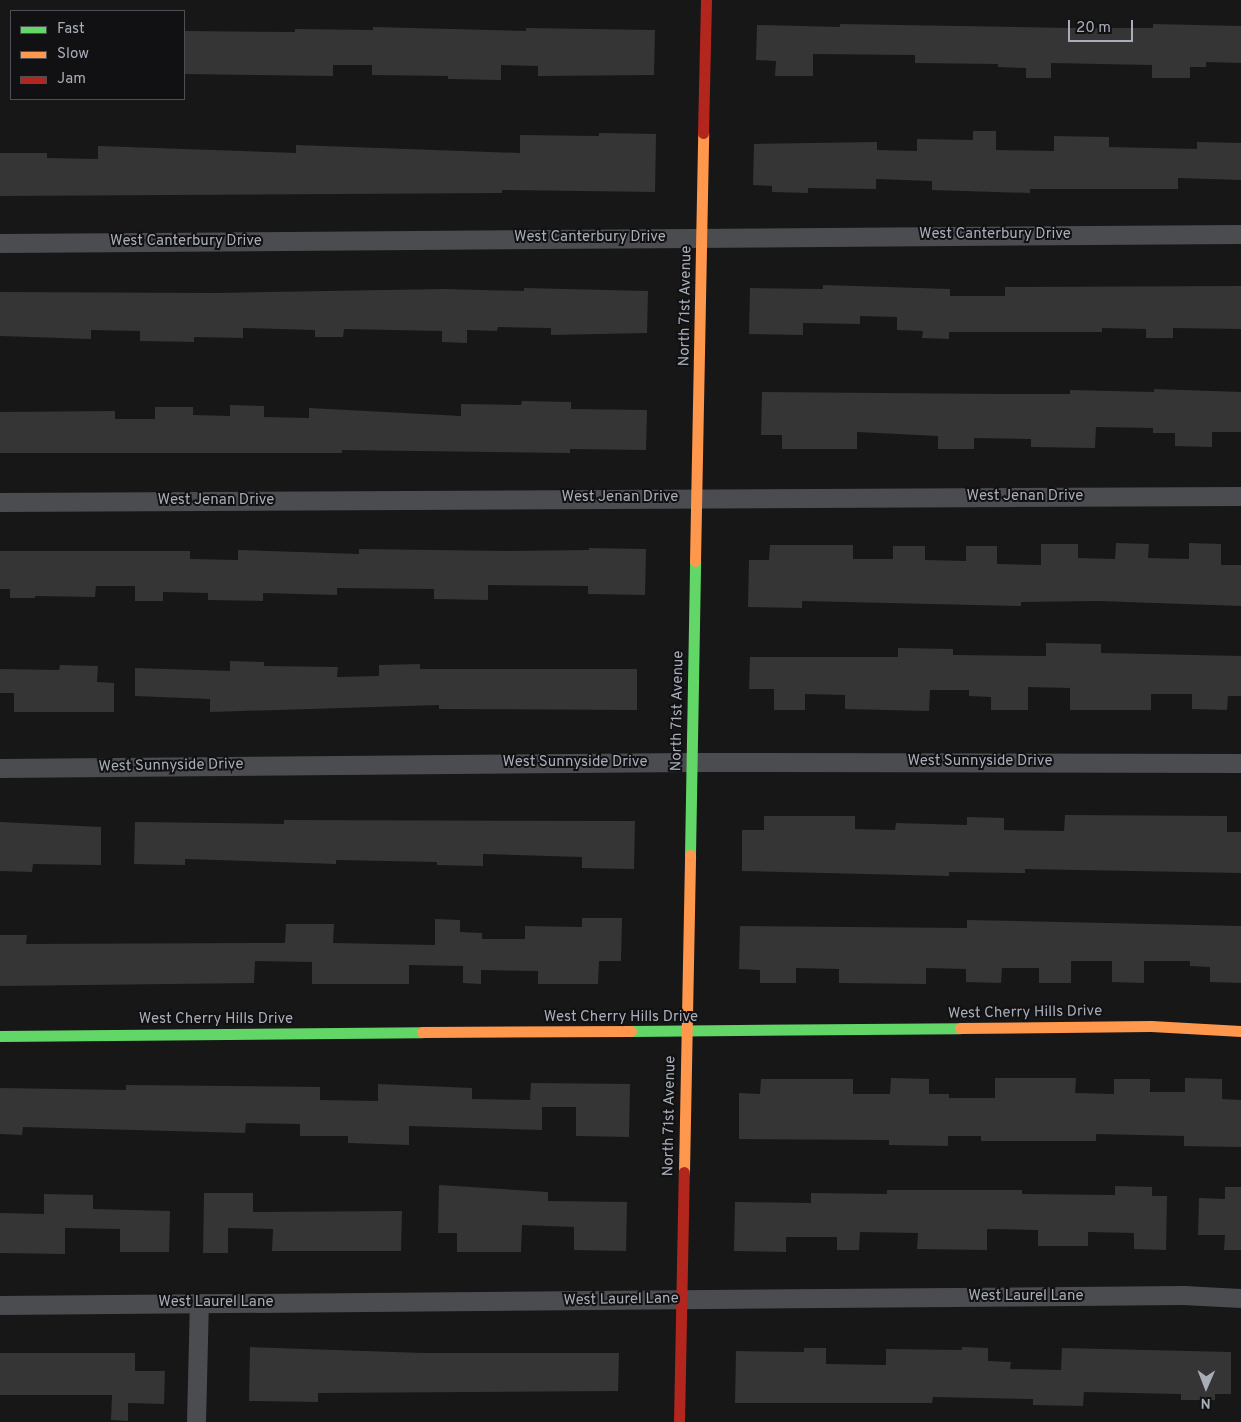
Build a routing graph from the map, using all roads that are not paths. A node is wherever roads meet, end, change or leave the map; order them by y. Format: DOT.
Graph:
graph roads {
  1 [pos="706,0"];
  2 [pos="1241,234"];
  3 [pos="703,238"];
  4 [pos="0,243"];
  5 [pos="1241,496"];
  6 [pos="697,498"];
  7 [pos="0,502"];
  8 [pos="692,762"];
  9 [pos="1241,763"];
  10 [pos="0,768"];
  11 [pos="1241,1031"];
  12 [pos="687,1032"];
  13 [pos="0,1036"];
  14 [pos="1241,1298"];
  15 [pos="680,1300"];
  16 [pos="199,1303"];
  17 [pos="0,1305"];
  18 [pos="196,1422"];
  19 [pos="679,1422"];
  1 -- 3 [label="street, North 71st Avenue"];
  2 -- 3 [label="street, West Canterbury Drive"];
  3 -- 4 [label="street, West Canterbury Drive"];
  3 -- 6 [label="street, North 71st Avenue"];
  5 -- 6 [label="street, West Jenan Drive"];
  6 -- 7 [label="street, West Jenan Drive"];
  6 -- 8 [label="street, North 71st Avenue"];
  8 -- 9 [label="street, West Sunnyside Drive"];
  8 -- 10 [label="street, West Sunnyside Drive"];
  8 -- 12 [label="street, North 71st Avenue"];
  11 -- 12 [label="street, West Cherry Hills Drive"];
  12 -- 13 [label="street, West Cherry Hills Drive"];
  12 -- 15 [label="street, North 71st Avenue"];
  14 -- 15 [label="street, West Laurel Lane"];
  15 -- 16 [label="street, West Laurel Lane"];
  15 -- 19 [label="street, North 71st Avenue"];
  16 -- 17 [label="street, West Laurel Lane"];
  16 -- 18 [label="street"];
}
